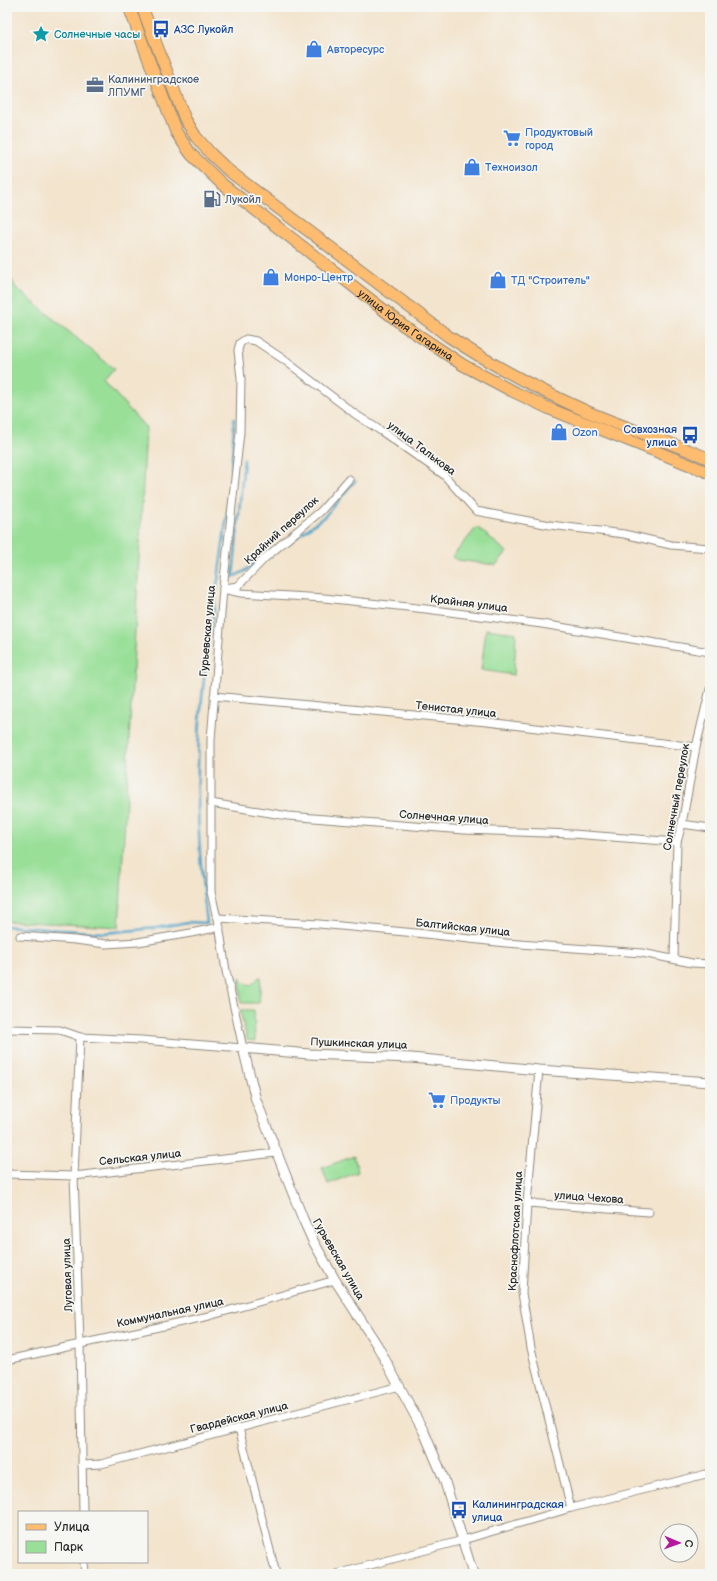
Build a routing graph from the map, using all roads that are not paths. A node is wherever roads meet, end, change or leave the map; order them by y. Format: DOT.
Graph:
graph roads {
  1 [pos="129,7"];
  2 [pos="142,7"];
  3 [pos="238,350"];
  4 [pos="710,459"];
  5 [pos="710,473"];
  6 [pos="349,479"];
  7 [pos="710,548"];
  8 [pos="223,589"];
  9 [pos="710,652"];
  10 [pos="710,689"];
  11 [pos="214,696"];
  12 [pos="696,747"];
  13 [pos="211,803"];
  14 [pos="682,824"];
  15 [pos="710,828"];
  16 [pos="677,842"];
  17 [pos="217,916"];
  18 [pos="220,927"];
  19 [pos="20,936"];
  20 [pos="674,959"];
  21 [pos="710,964"];
  22 [pos="7,1029"];
  23 [pos="80,1037"];
  24 [pos="243,1048"];
  25 [pos="539,1070"];
  26 [pos="710,1082"];
  27 [pos="276,1153"];
  28 [pos="7,1174"];
  29 [pos="74,1176"];
  30 [pos="527,1203"];
  31 [pos="649,1212"];
  32 [pos="335,1280"];
  33 [pos="80,1343"];
  34 [pos="7,1360"];
  35 [pos="400,1386"];
  36 [pos="239,1428"];
  37 [pos="82,1465"];
  38 [pos="710,1473"];
  39 [pos="571,1508"];
  40 [pos="84,1511"];
  41 [pos="463,1540"];
  42 [pos="84,1563"];
  43 [pos="85,1574"];
  44 [pos="276,1574"];
  45 [pos="337,1574"];
  46 [pos="473,1574"];
  1 -- 5 [label="main road, улица Юрия Гагарина"];
  2 -- 4 [label="main road, улица Юрия Гагарина"];
  3 -- 7 [label="street, улица Талькова"];
  3 -- 8 [label="street, Гурьевская улица"];
  6 -- 8 [label="street, Крайний переулок"];
  8 -- 9 [label="street, Крайняя улица"];
  8 -- 11 [label="street, Гурьевская улица"];
  10 -- 12 [label="street, Солнечный переулок"];
  11 -- 12 [label="street, Тенистая улица"];
  11 -- 13 [label="street, Гурьевская улица"];
  12 -- 14 [label="street, Солнечный переулок"];
  13 -- 16 [label="street, Солнечная улица"];
  13 -- 17 [label="street, Гурьевская улица"];
  14 -- 15 [label="street"];
  14 -- 16 [label="street, Солнечный переулок"];
  16 -- 20 [label="street, Солнечный переулок"];
  17 -- 18 [label="street, Гурьевская улица"];
  17 -- 20 [label="street, Балтийская улица"];
  18 -- 19 [label="street"];
  18 -- 24 [label="street, Гурьевская улица"];
  20 -- 21 [label="street, Балтийская улица"];
  22 -- 23 [label="street, Пушкинская улица"];
  23 -- 24 [label="street, Пушкинская улица"];
  23 -- 29 [label="street, Луговая улица"];
  24 -- 25 [label="street, Пушкинская улица"];
  24 -- 27 [label="street, Гурьевская улица"];
  25 -- 26 [label="street, Пушкинская улица"];
  25 -- 30 [label="street, Краснофлотская улица"];
  27 -- 29 [label="street, Сельская улица"];
  27 -- 32 [label="street, Гурьевская улица"];
  28 -- 29 [label="street, Сельская улица"];
  29 -- 33 [label="street, Луговая улица"];
  30 -- 31 [label="street, улица Чехова"];
  30 -- 39 [label="street, Краснофлотская улица"];
  32 -- 33 [label="street, Коммунальная улица"];
  32 -- 35 [label="street, Гурьевская улица"];
  33 -- 34 [label="street, Коммунальная улица"];
  33 -- 37 [label="street, Луговая улица"];
  35 -- 36 [label="street, Гвардейская улица"];
  35 -- 41 [label="street, Гурьевская улица"];
  36 -- 37 [label="street, Гвардейская улица"];
  36 -- 44 [label="street"];
  37 -- 40 [label="street, Луговая улица"];
  38 -- 39 [label="street"];
  39 -- 41 [label="street"];
  41 -- 45 [label="street"];
  41 -- 46 [label="street, Гурьевская улица"];
  42 -- 43 [label="street"];
}
